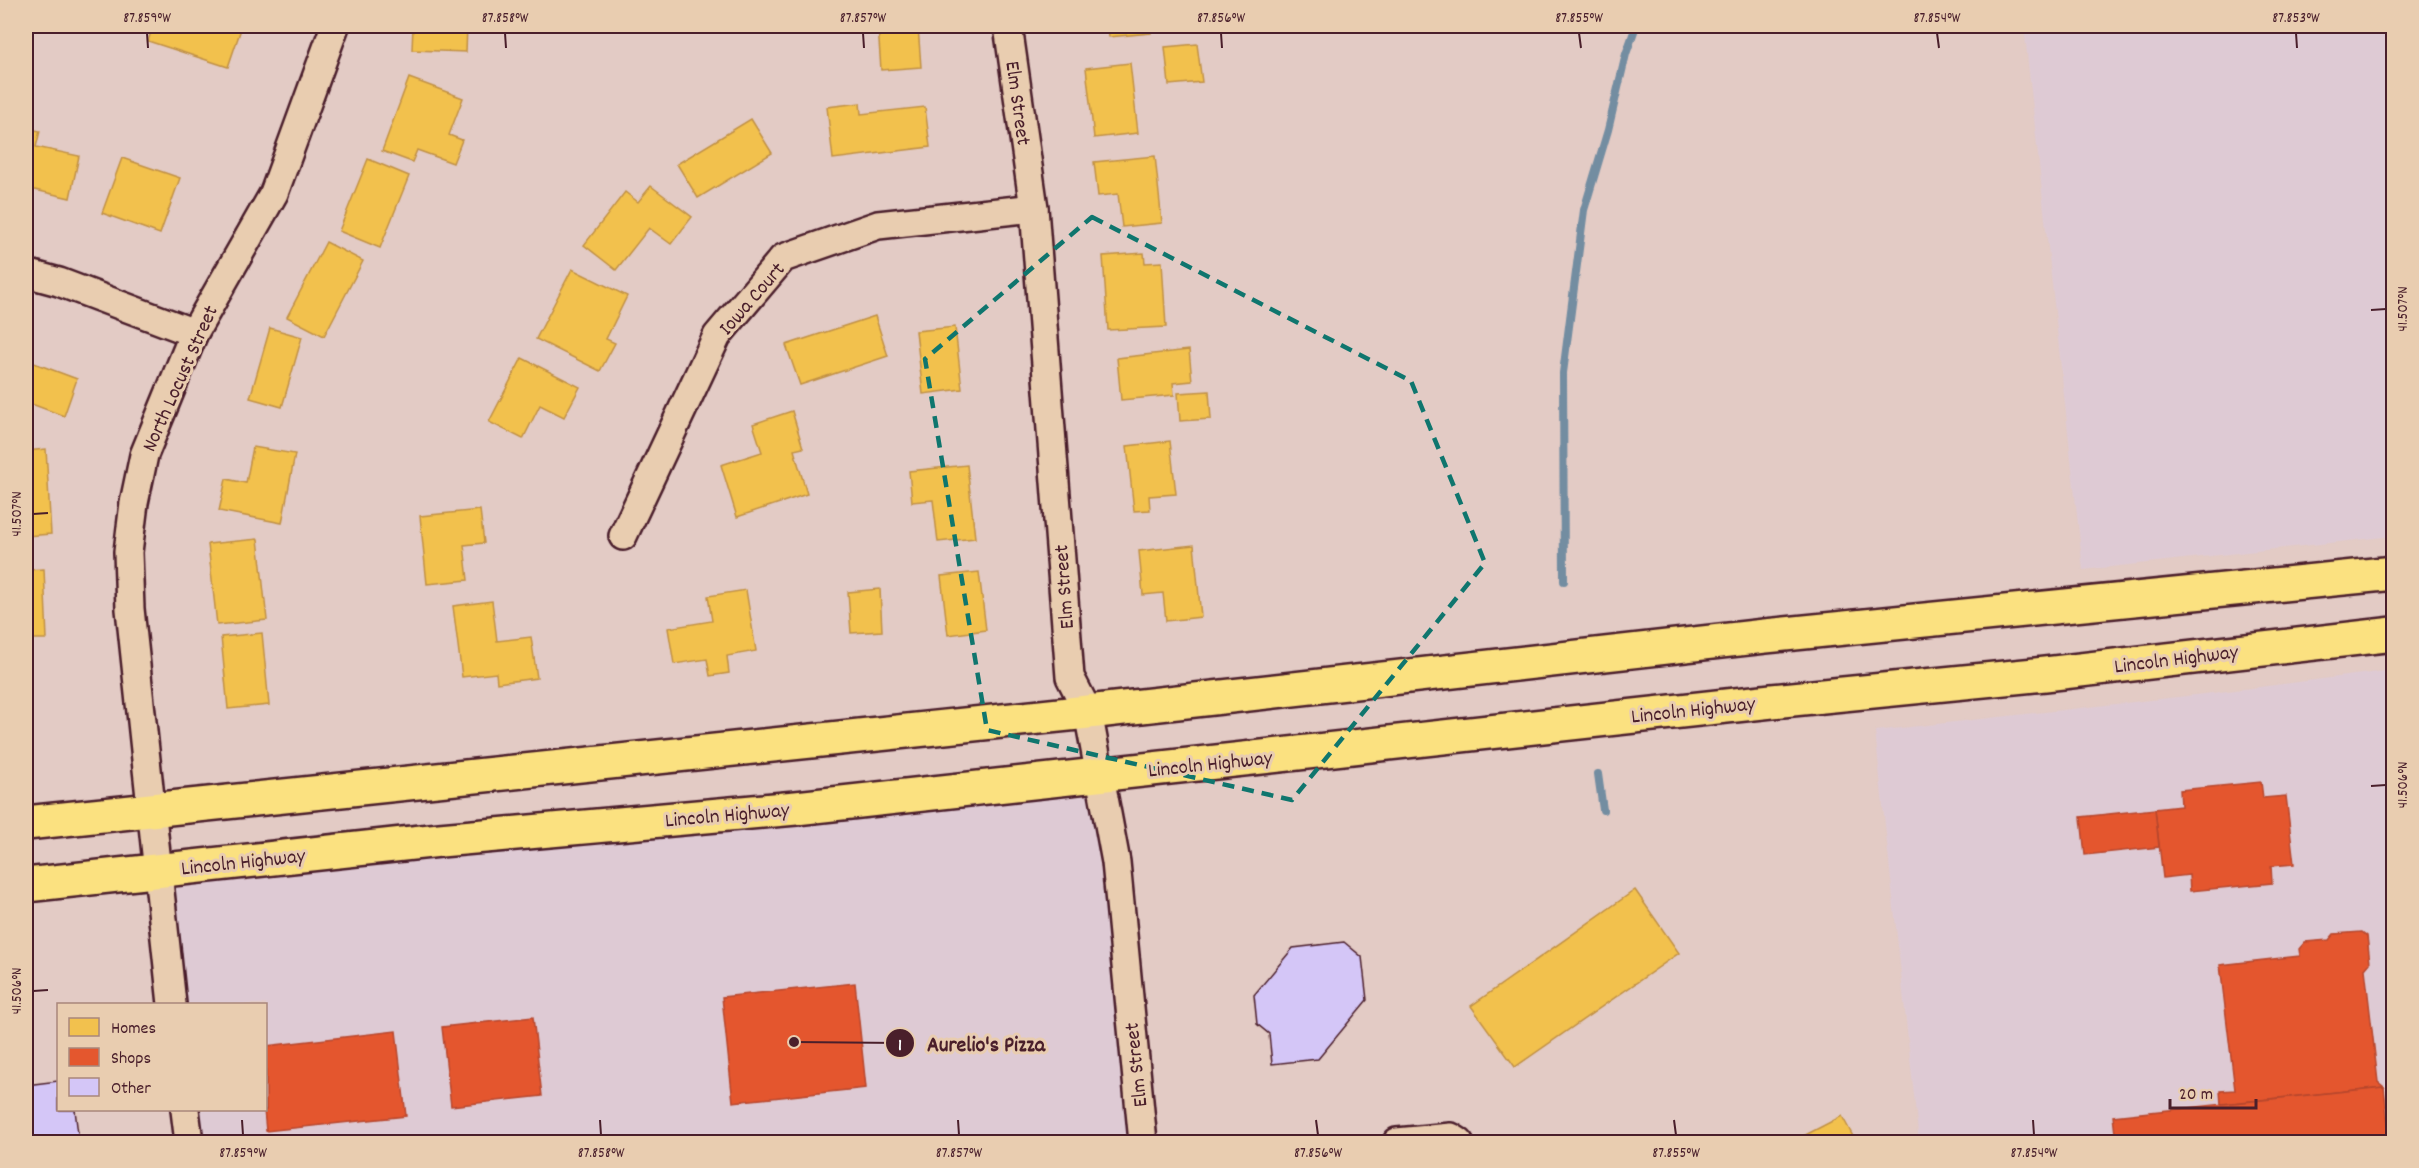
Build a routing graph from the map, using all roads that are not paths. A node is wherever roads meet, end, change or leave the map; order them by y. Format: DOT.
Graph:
graph roads {
  1 [pos="335,26"];
  2 [pos="1008,26"];
  3 [pos="1035,208"];
  4 [pos="26,273"];
  5 [pos="194,333"];
  6 [pos="623,536"];
  7 [pos="2394,573"];
  8 [pos="2394,634"];
  9 [pos="1088,712"];
  10 [pos="1100,776"];
  11 [pos="152,809"];
  12 [pos="26,823"];
  13 [pos="157,870"];
  14 [pos="26,885"];
  15 [pos="172,1003"];
  16 [pos="185,1111"];
  17 [pos="189,1143"];
  18 [pos="1143,1143"];
  19 [pos="1398,1143"];
  20 [pos="1459,1143"];
  1 -- 5 [label="street, North Locust Street"];
  2 -- 3 [label="street, Elm Street"];
  3 -- 6 [label="street, Iowa Court"];
  3 -- 9 [label="street, Elm Street"];
  4 -- 5 [label="street"];
  5 -- 11 [label="street, North Locust Street"];
  7 -- 9 [label="main road"];
  8 -- 10 [label="main road, Lincoln Highway"];
  9 -- 10 [label="street, Elm Street"];
  9 -- 11 [label="main road"];
  10 -- 13 [label="main road, Lincoln Highway"];
  10 -- 18 [label="street, Elm Street"];
  11 -- 12 [label="main road"];
  11 -- 13 [label="street, North Locust Street"];
  13 -- 14 [label="main road, Lincoln Highway"];
  13 -- 15 [label="street, North Locust Street"];
  16 -- 17 [label="street"];
  19 -- 20 [label="street"];
}
